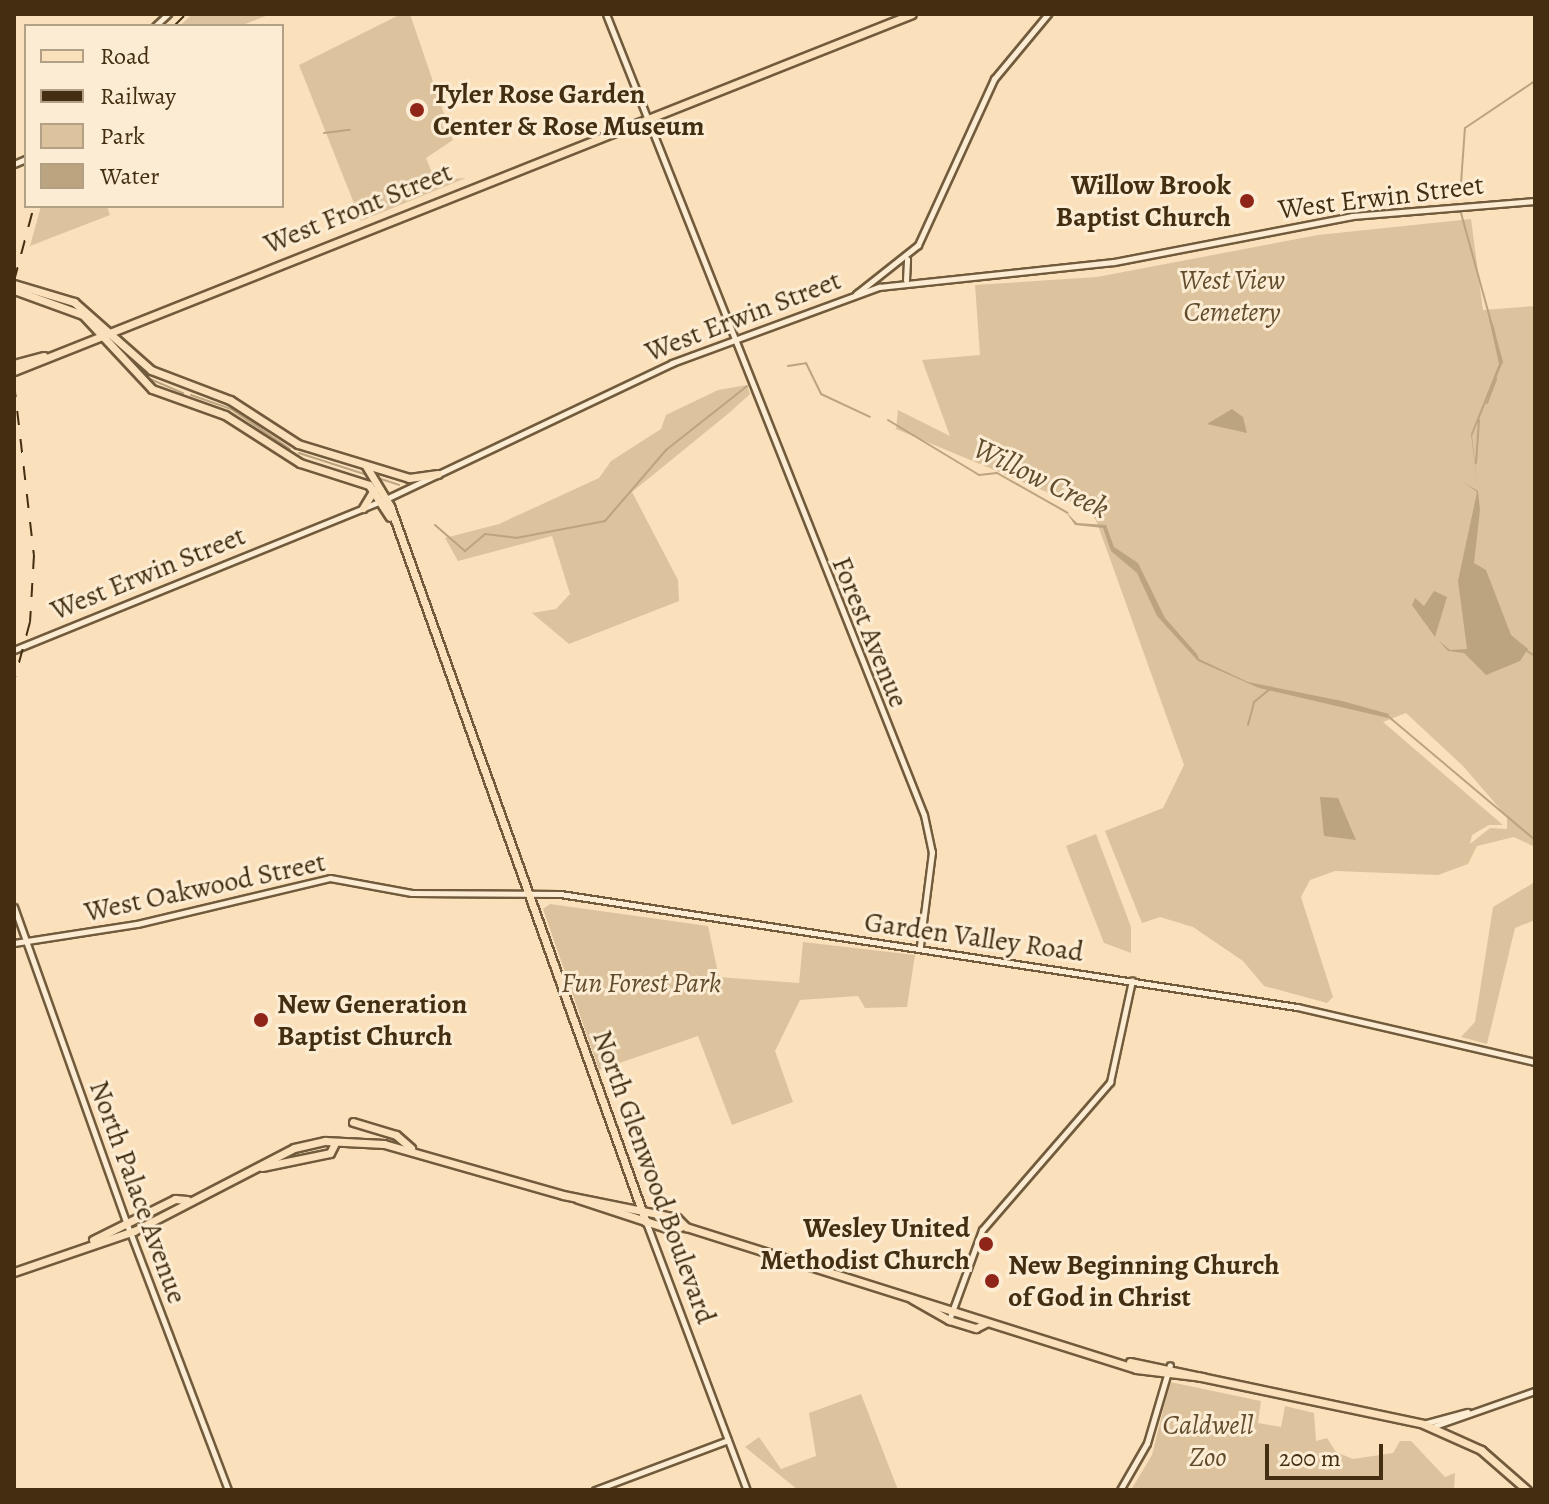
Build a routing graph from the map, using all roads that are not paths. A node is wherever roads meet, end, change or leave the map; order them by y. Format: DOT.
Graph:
graph roads {
  1 [pos="606,14"];
  2 [pos="912,14"];
  3 [pos="1048,14"];
  4 [pos="647,119"];
  5 [pos="1535,201"];
  6 [pos="908,258"];
  7 [pos="906,280"];
  8 [pos="14,287"];
  9 [pos="854,295"];
  10 [pos="89,320"];
  11 [pos="128,323"];
  12 [pos="111,330"];
  13 [pos="100,334"];
  14 [pos="733,340"];
  15 [pos="80,341"];
  16 [pos="125,345"];
  17 [pos="44,356"];
  18 [pos="14,364"];
  19 [pos="14,371"];
  20 [pos="298,444"];
  21 [pos="290,458"];
  22 [pos="366,466"];
  23 [pos="438,474"];
  24 [pos="373,488"];
  25 [pos="384,500"];
  26 [pos="363,508"];
  27 [pos="14,650"];
  28 [pos="403,892"];
  29 [pos="529,894"];
  30 [pos="14,907"];
  31 [pos="27,939"];
  32 [pos="14,943"];
  33 [pos="920,946"];
  34 [pos="1132,980"];
  35 [pos="1535,1062"];
  36 [pos="353,1122"];
  37 [pos="334,1145"];
  38 [pos="413,1150"];
  39 [pos="262,1167"];
  40 [pos="578,1199"];
  41 [pos="187,1200"];
  42 [pos="640,1208"];
  43 [pos="125,1221"];
  44 [pos="646,1222"];
  45 [pos="683,1226"];
  46 [pos="130,1232"];
  47 [pos="93,1240"];
  48 [pos="14,1272"];
  49 [pos="912,1299"];
  50 [pos="953,1307"];
  51 [pos="949,1320"];
  52 [pos="986,1323"];
  53 [pos="1130,1362"];
  54 [pos="1170,1365"];
  55 [pos="1164,1374"];
  56 [pos="1203,1377"];
  57 [pos="1535,1391"];
  58 [pos="1428,1425"];
  59 [pos="728,1440"];
  60 [pos="228,1490"];
  61 [pos="595,1490"];
  62 [pos="747,1490"];
  63 [pos="1120,1490"];
  64 [pos="1527,1490"];
  1 -- 4 [label="street, Forest Avenue"];
  2 -- 4 [label="main road, West Front Street"];
  3 -- 6 [label="street"];
  4 -- 11 [label="main road, West Front Street"];
  4 -- 14 [label="street, Forest Avenue"];
  5 -- 7 [label="street, West Erwin Street"];
  6 -- 7 [label="street"];
  6 -- 9 [label="street"];
  7 -- 9 [label="street, West Erwin Street"];
  8 -- 10 [label="main road"];
  8 -- 12 [label="main road"];
  9 -- 14 [label="street, West Erwin Street"];
  10 -- 13 [label="main road"];
  10 -- 15 [label="main road"];
  11 -- 12 [label="main road, West Front Street"];
  11 -- 16 [label="main road"];
  12 -- 13 [label="main road, West Front Street"];
  12 -- 16 [label="main road"];
  13 -- 15 [label="main road, West Front Street"];
  13 -- 21 [label="main road"];
  14 -- 23 [label="street, West Erwin Street"];
  14 -- 33 [label="street, Forest Avenue"];
  15 -- 17 [label="main road, West Front Street"];
  16 -- 20 [label="main road"];
  17 -- 18 [label="main road, West Front Street"];
  17 -- 19 [label="main road, West Front Street"];
  20 -- 21 [label="main road"];
  20 -- 22 [label="main road"];
  21 -- 24 [label="main road"];
  22 -- 23 [label="main road"];
  22 -- 25 [label="main road"];
  23 -- 25 [label="street, West Erwin Street"];
  24 -- 25 [label="main road"];
  24 -- 26 [label="main road"];
  25 -- 26 [label="street, West Erwin Street"];
  25 -- 29 [label="main road, North Glenwood Boulevard"];
  26 -- 27 [label="street, West Erwin Street"];
  28 -- 29 [label="street, Garden Valley Road"];
  28 -- 31 [label="street, West Oakwood Street"];
  29 -- 33 [label="street, Garden Valley Road"];
  29 -- 42 [label="main road, North Glenwood Boulevard"];
  30 -- 31 [label="street, North Palace Avenue"];
  31 -- 32 [label="street, West Oakwood Street"];
  31 -- 43 [label="street, North Palace Avenue"];
  33 -- 34 [label="street, Garden Valley Road"];
  34 -- 35 [label="street, Garden Valley Road"];
  34 -- 50 [label="street"];
  36 -- 38 [label="main road"];
  37 -- 38 [label="main road"];
  37 -- 39 [label="main road"];
  37 -- 39 [label="main road"];
  38 -- 40 [label="main road"];
  39 -- 41 [label="main road"];
  40 -- 42 [label="main road"];
  40 -- 44 [label="main road"];
  41 -- 43 [label="main road"];
  41 -- 46 [label="main road"];
  42 -- 44 [label="main road, North Glenwood Boulevard"];
  42 -- 45 [label="main road"];
  43 -- 46 [label="street, North Palace Avenue"];
  43 -- 47 [label="main road"];
  44 -- 45 [label="main road"];
  44 -- 59 [label="street, North Glenwood Boulevard"];
  45 -- 49 [label="main road"];
  46 -- 47 [label="main road"];
  46 -- 60 [label="street, North Palace Avenue"];
  47 -- 48 [label="main road"];
  49 -- 50 [label="main road"];
  49 -- 51 [label="main road"];
  50 -- 51 [label="street"];
  50 -- 52 [label="main road"];
  51 -- 52 [label="main road"];
  52 -- 53 [label="main road"];
  53 -- 54 [label="main road"];
  53 -- 55 [label="main road"];
  54 -- 55 [label="street"];
  54 -- 56 [label="main road"];
  55 -- 56 [label="main road"];
  55 -- 63 [label="street"];
  56 -- 58 [label="main road"];
  57 -- 58 [label="street"];
  58 -- 64 [label="main road"];
  59 -- 61 [label="street"];
  59 -- 62 [label="street, North Glenwood Boulevard"];
}
